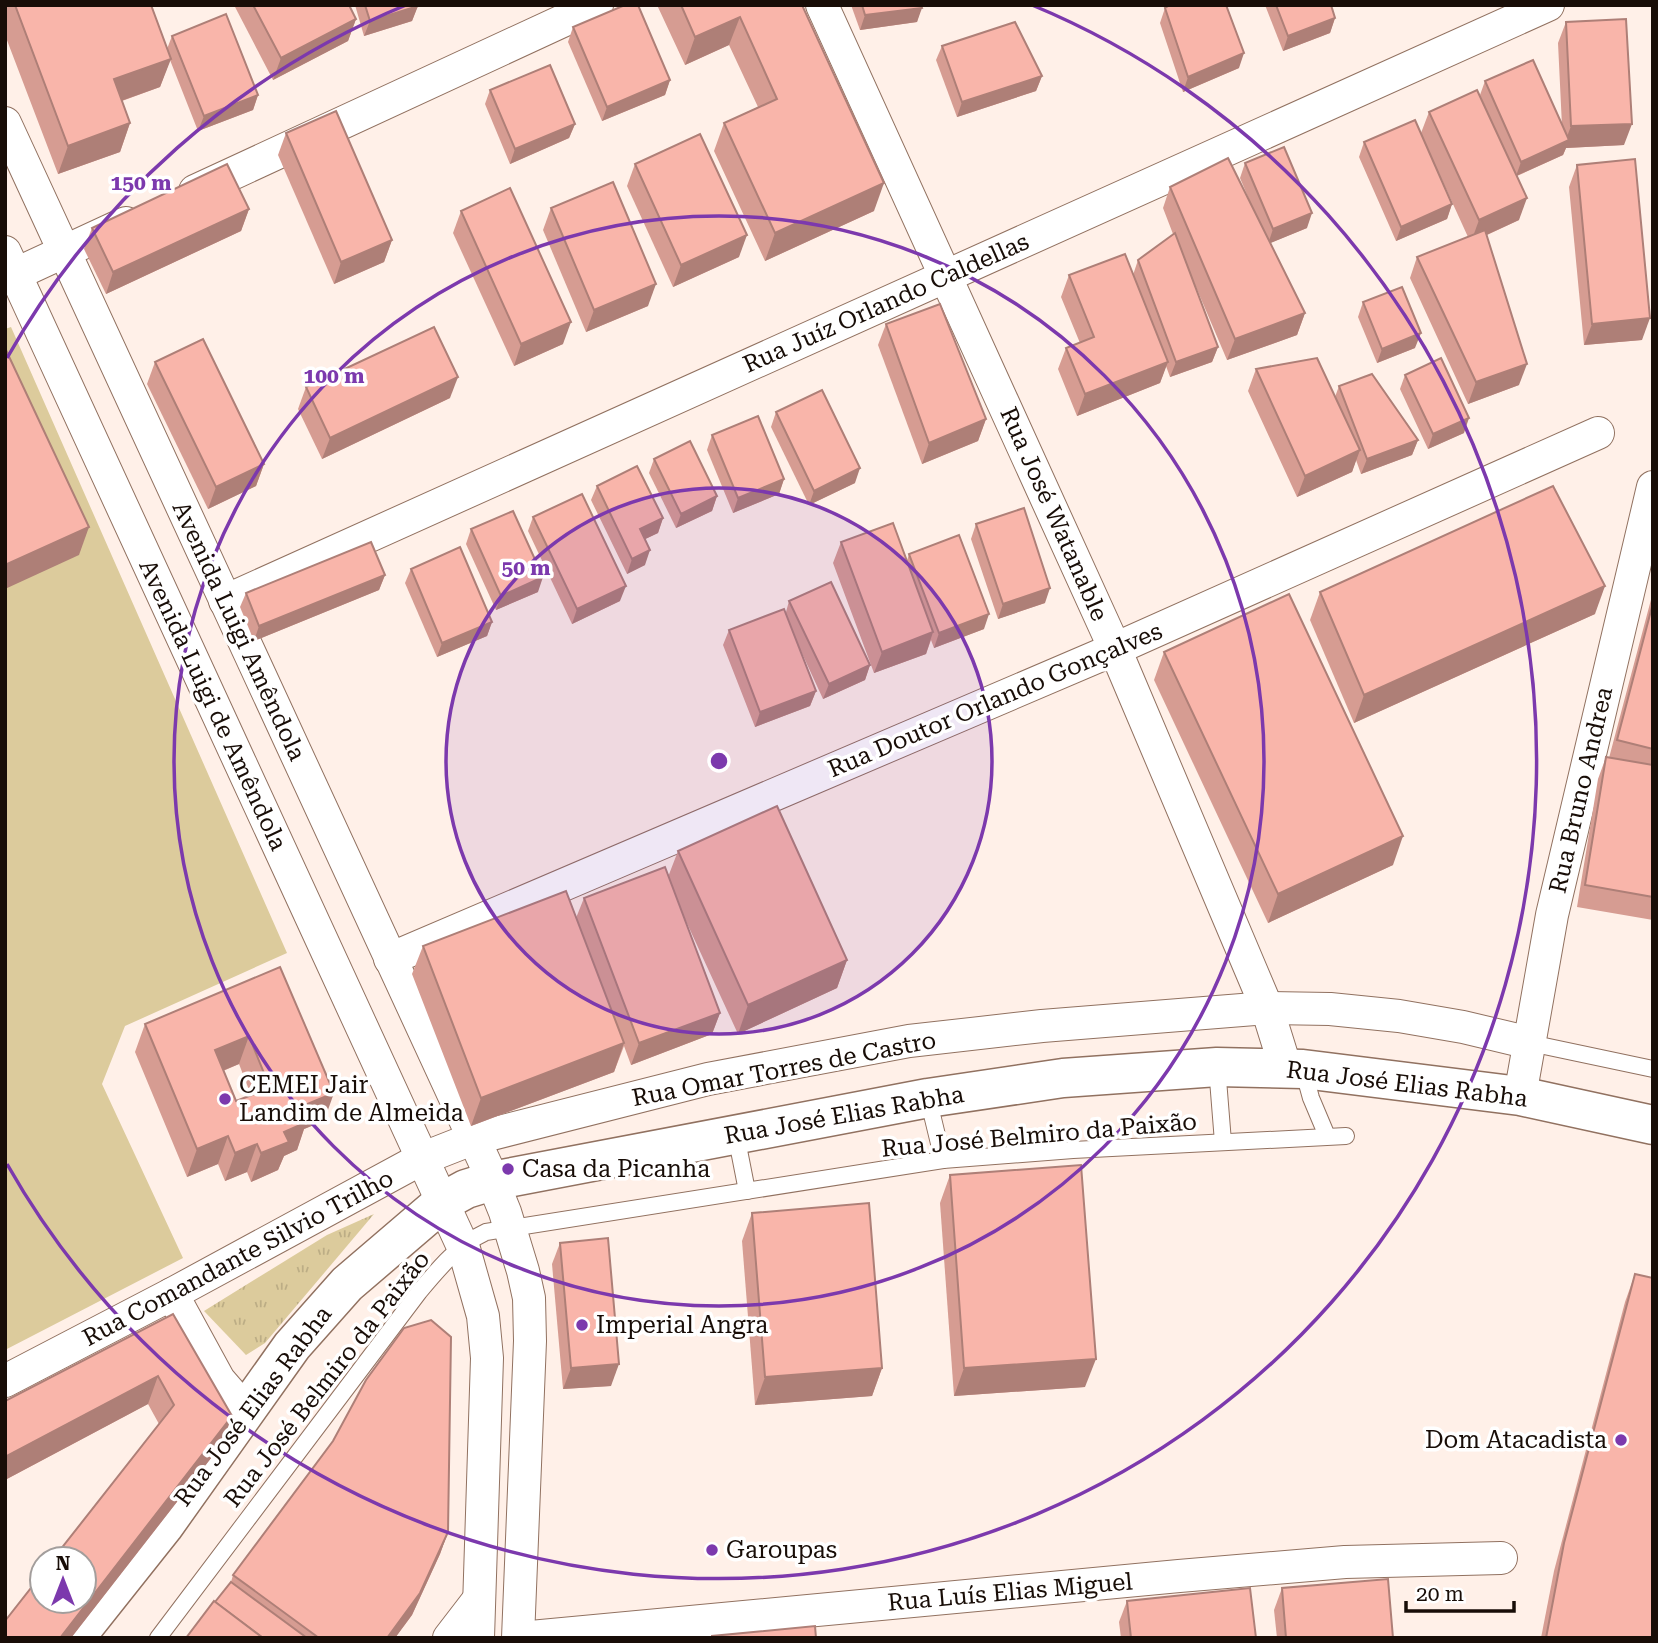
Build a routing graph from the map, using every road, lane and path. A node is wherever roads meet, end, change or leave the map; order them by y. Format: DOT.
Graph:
graph roads {
  1 [pos="597,5"];
  2 [pos="822,5"];
  3 [pos="1548,5"];
  4 [pos="5,123"];
  5 [pos="64,251"];
  6 [pos="9,268"];
  7 [pos="947,275"];
  8 [pos="1598,433"];
  9 [pos="1653,487"];
  10 [pos="225,601"];
  11 [pos="1115,649"];
  12 [pos="390,959"];
  13 [pos="1267,1008"];
  14 [pos="1530,1043"];
  15 [pos="1217,1067"];
  16 [pos="1294,1069"];
  17 [pos="1653,1069"];
  18 [pos="1520,1096"];
  19 [pos="928,1098"];
  20 [pos="1653,1125"];
  21 [pos="736,1135"];
  22 [pos="1327,1136"];
  23 [pos="1346,1136"];
  24 [pos="472,1139"];
  25 [pos="1223,1142"];
  26 [pos="421,1158"];
  27 [pos="943,1160"];
  28 [pos="492,1181"];
  29 [pos="747,1191"];
  30 [pos="444,1201"];
  31 [pos="512,1233"];
  32 [pos="466,1256"];
  33 [pos="172,1294"];
  34 [pos="5,1381"];
  35 [pos="251,1405"];
  36 [pos="1501,1558"];
  37 [pos="479,1599"];
  38 [pos="75,1638"];
  39 [pos="158,1638"];
  40 [pos="449,1638"];
  41 [pos="478,1638"];
  42 [pos="519,1638"];
  1 -- 5 [label="street"];
  2 -- 7 [label="street, Rua José Watanable"];
  3 -- 7 [label="street, Rua Juíz Orlando Caldellas"];
  4 -- 5 [label="street, Avenida Luigi Amêndola"];
  5 -- 6 [label="street"];
  5 -- 10 [label="street, Avenida Luigi Amêndola"];
  6 -- 26 [label="street, Avenida Luigi de Amêndola"];
  7 -- 10 [label="street, Rua Juíz Orlando Caldellas"];
  7 -- 11 [label="street, Rua José Watanable"];
  8 -- 11 [label="street, Rua Doutor Orlando Gonçalves"];
  9 -- 14 [label="street, Rua Bruno Andrea"];
  10 -- 12 [label="street, Avenida Luigi Amêndola"];
  11 -- 12 [label="street, Rua Doutor Orlando Gonçalves"];
  11 -- 13 [label="street, Rua José Watanable"];
  12 -- 24 [label="street, Avenida Luigi Amêndola"];
  13 -- 14 [label="street, Rua Omar Torres de Castro"];
  13 -- 16 [label="street, Rua José Watanable"];
  13 -- 24 [label="street, Rua Omar Torres de Castro"];
  14 -- 17 [label="lane"];
  14 -- 18 [label="street, Rua Bruno Andrea"];
  15 -- 16 [label="street, Rua José Elias Rabha"];
  15 -- 19 [label="street, Rua José Elias Rabha"];
  15 -- 25 [label="lane"];
  16 -- 18 [label="street, Rua José Elias Rabha"];
  16 -- 22 [label="lane"];
  18 -- 20 [label="street, Rua José Elias Rabha"];
  19 -- 21 [label="street, Rua José Elias Rabha"];
  19 -- 27 [label="lane"];
  21 -- 28 [label="street, Rua José Elias Rabha"];
  21 -- 29 [label="lane"];
  22 -- 23 [label="lane, Rua José Belmiro da Paixão"];
  22 -- 25 [label="lane, Rua José Belmiro da Paixão"];
  24 -- 26 [label="street, Rua Comandante Silvio Trilho"];
  24 -- 28 [label="street, Avenida Luigi Amêndola"];
  25 -- 27 [label="lane, Rua José Belmiro da Paixão"];
  26 -- 30 [label="street, Avenida Luigi de Amêndola"];
  26 -- 33 [label="street, Rua Comandante Silvio Trilho"];
  27 -- 29 [label="lane, Rua José Belmiro da Paixão"];
  28 -- 30 [label="street, Rua José Elias Rabha"];
  28 -- 31 [label="street, Avenida Luigi Amêndola"];
  29 -- 31 [label="lane, Rua José Belmiro da Paixão"];
  30 -- 32 [label="street, Avenida Luigi de Amêndola"];
  30 -- 35 [label="street, Rua José Elias Rabha"];
  31 -- 32 [label="lane, Rua José Belmiro da Paixão"];
  31 -- 42 [label="street, Avenida Luigi Amêndola"];
  32 -- 37 [label="street, Avenida Luigi de Amêndola"];
  32 -- 39 [label="lane, Rua José Belmiro da Paixão"];
  33 -- 34 [label="street, Rua Comandante Silvio Trilho"];
  33 -- 35 [label="street"];
  35 -- 38 [label="street, Rua José Elias Rabha"];
  36 -- 42 [label="street, Rua Luís Elias Miguel"];
  37 -- 40 [label="street"];
  37 -- 41 [label="street, Avenida Luigi de Amêndola"];
}
